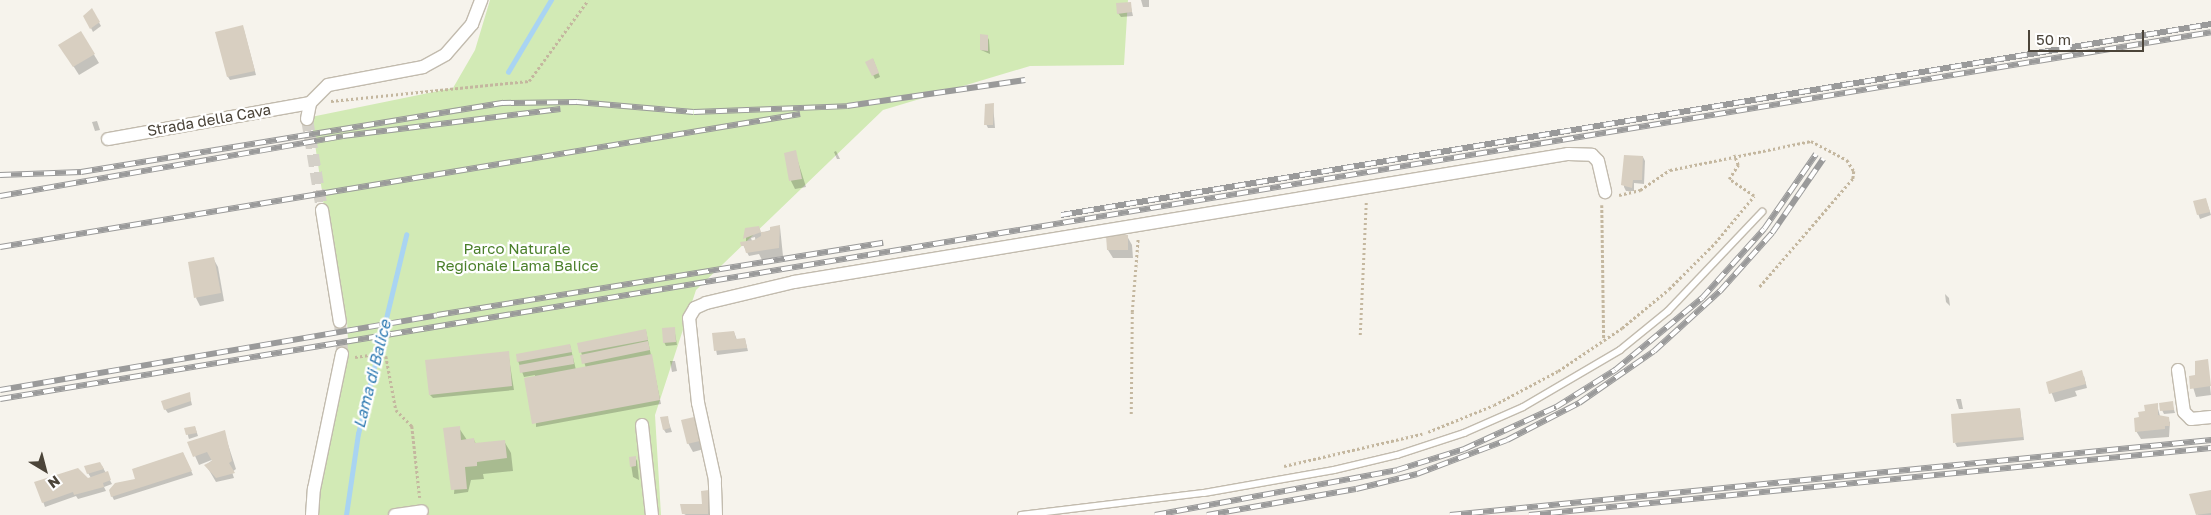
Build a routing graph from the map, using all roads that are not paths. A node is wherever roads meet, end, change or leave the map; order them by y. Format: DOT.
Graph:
graph roads {
  1 [pos="481,0"];
  2 [pos="310,103"];
  3 [pos="307,119"];
  4 [pos="108,139"];
  5 [pos="1605,192"];
  6 [pos="322,210"];
  7 [pos="1762,212"];
  8 [pos="340,322"];
  9 [pos="342,356"];
  10 [pos="2178,370"];
  11 [pos="2211,417"];
  12 [pos="642,425"];
  13 [pos="422,511"];
  14 [pos="312,515"];
  15 [pos="395,515"];
  16 [pos="652,515"];
  17 [pos="716,515"];
  18 [pos="1021,515"];
  1 -- 2 [label="street"];
  2 -- 3 [label="street"];
  2 -- 4 [label="street, Strada della Cava"];
  5 -- 17 [label="street"];
  6 -- 8 [label="street"];
  7 -- 18 [label="lane"];
  9 -- 14 [label="street"];
  10 -- 11 [label="street"];
  12 -- 16 [label="street"];
  13 -- 15 [label="street"];
}
